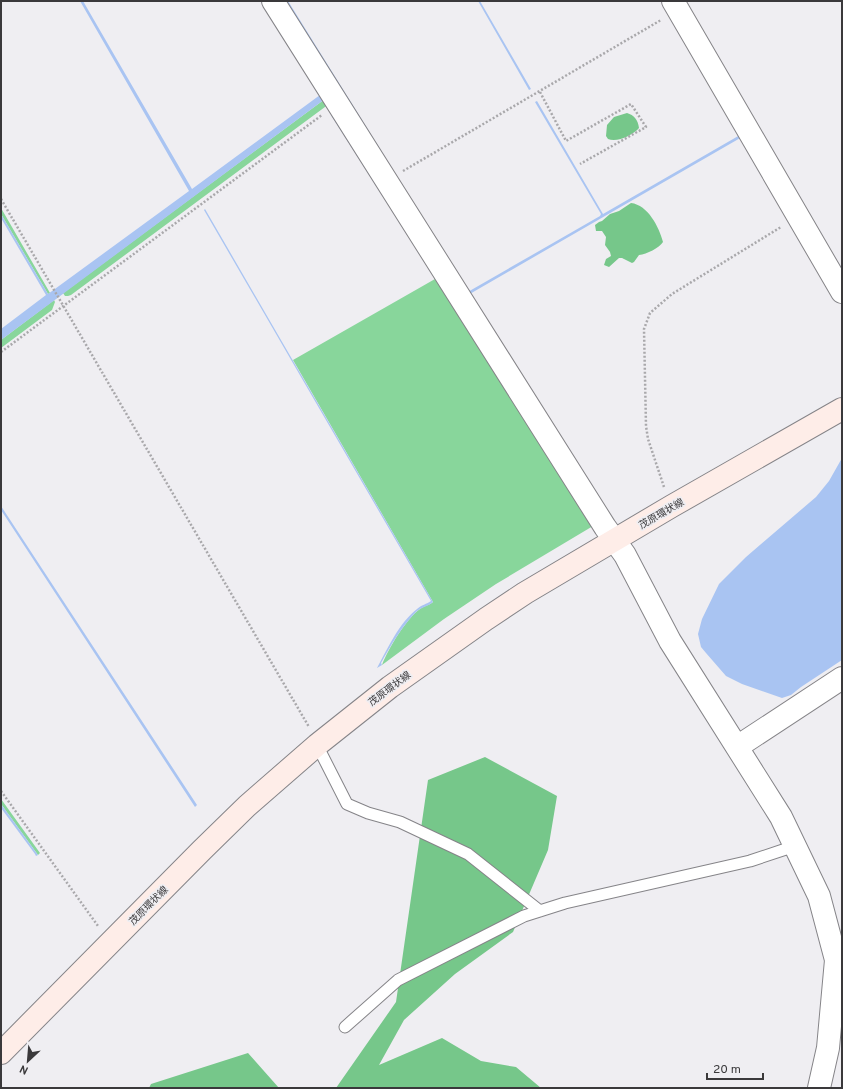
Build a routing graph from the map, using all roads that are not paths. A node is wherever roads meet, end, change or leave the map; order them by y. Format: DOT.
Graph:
graph roads {
  1 [pos="273,1"];
  2 [pos="676,6"];
  3 [pos="842,292"];
  4 [pos="842,409"];
  5 [pos="614,540"];
  6 [pos="842,678"];
  7 [pos="317,745"];
  8 [pos="737,746"];
  9 [pos="795,846"];
  10 [pos="540,911"];
  11 [pos="839,959"];
  12 [pos="345,1027"];
  13 [pos="1,1053"];
  14 [pos="819,1088"];
  1 -- 5 [label="street"];
  2 -- 3 [label="street"];
  4 -- 5 [label="main road, 茂原環状線"];
  5 -- 7 [label="main road, 茂原環状線"];
  5 -- 8 [label="street"];
  6 -- 8 [label="street"];
  7 -- 10 [label="lane"];
  7 -- 13 [label="main road, 茂原環状線"];
  8 -- 9 [label="street"];
  9 -- 10 [label="lane"];
  9 -- 11 [label="street"];
  10 -- 12 [label="lane"];
  11 -- 14 [label="street"];
}
